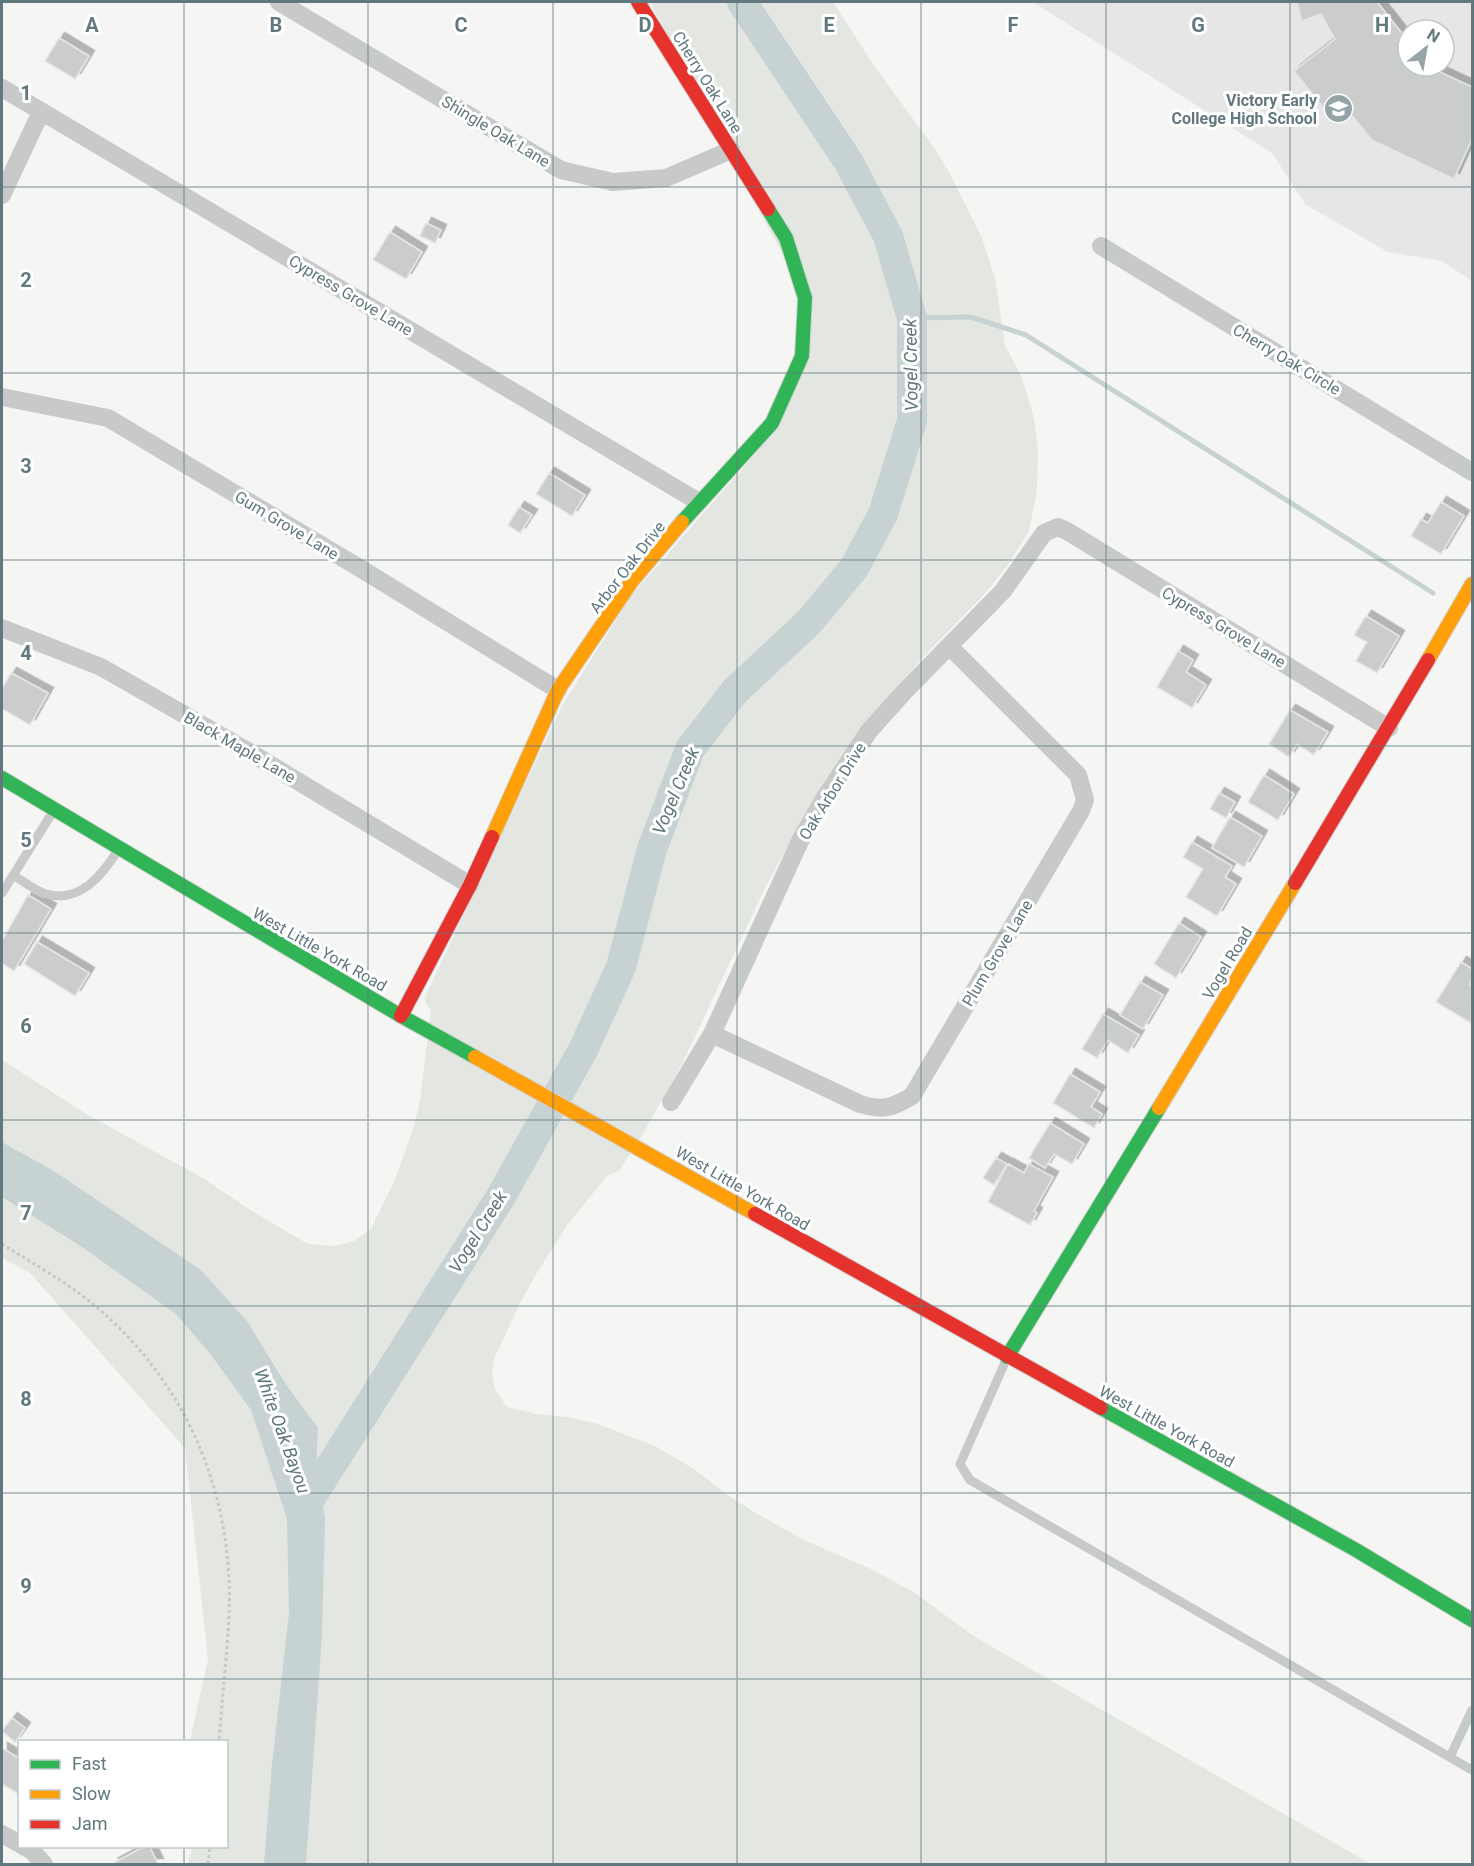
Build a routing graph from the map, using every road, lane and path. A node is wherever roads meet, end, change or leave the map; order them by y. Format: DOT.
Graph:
graph roads {
  1 [pos="279,2"];
  2 [pos="638,2"];
  3 [pos="2,88"];
  4 [pos="41,112"];
  5 [pos="731,150"];
  6 [pos="2,195"];
  7 [pos="1101,246"];
  8 [pos="2,397"];
  9 [pos="1473,472"];
  10 [pos="699,502"];
  11 [pos="1058,527"];
  12 [pos="1473,584"];
  13 [pos="2,628"];
  14 [pos="949,646"];
  15 [pos="558,690"];
  16 [pos="1389,728"];
  17 [pos="2,778"];
  18 [pos="54,810"];
  19 [pos="118,849"];
  20 [pos="13,875"];
  21 [pos="470,885"];
  22 [pos="2,893"];
  23 [pos="401,1016"];
  24 [pos="712,1034"];
  25 [pos="671,1102"];
  26 [pos="2,1244"];
  27 [pos="1007,1357"];
  28 [pos="1473,1620"];
  29 [pos="1473,1710"];
  30 [pos="219,1740"];
  31 [pos="1450,1757"];
  32 [pos="1473,1770"];
  33 [pos="2,1834"];
  34 [pos="18,1843"];
  35 [pos="26,1848"];
  36 [pos="210,1848"];
  37 [pos="44,1864"];
  38 [pos="208,1864"];
  1 -- 5 [label="street, Shingle Oak Lane"];
  2 -- 5 [label="street, Cherry Oak Lane"];
  3 -- 4 [label="street, Cypress Grove Lane"];
  4 -- 6 [label="street"];
  4 -- 10 [label="street, Cypress Grove Lane"];
  5 -- 10 [label="street, Arbor Oak Drive"];
  7 -- 9 [label="street, Cherry Oak Circle"];
  8 -- 15 [label="street, Gum Grove Lane"];
  10 -- 15 [label="street, Arbor Oak Drive"];
  11 -- 14 [label="street, Oak Arbor Drive"];
  11 -- 16 [label="street, Cypress Grove Lane"];
  12 -- 16 [label="street, Vogel Road"];
  13 -- 21 [label="street, Black Maple Lane"];
  14 -- 24 [label="street, Oak Arbor Drive"];
  14 -- 24 [label="street, Plum Grove Lane"];
  15 -- 21 [label="street, Arbor Oak Drive"];
  16 -- 27 [label="street, Vogel Road"];
  17 -- 18 [label="street, West Little York Road"];
  18 -- 19 [label="street, West Little York Road"];
  18 -- 20 [label="lane"];
  19 -- 20 [label="lane"];
  19 -- 23 [label="street, West Little York Road"];
  20 -- 22 [label="lane"];
  21 -- 23 [label="street, Arbor Oak Drive"];
  23 -- 27 [label="street, West Little York Road"];
  24 -- 25 [label="street, Oak Arbor Drive"];
  26 -- 30 [label="path"];
  27 -- 28 [label="street, West Little York Road"];
  27 -- 31 [label="lane"];
  29 -- 31 [label="lane"];
  31 -- 32 [label="lane"];
  33 -- 34 [label="street"];
  35 -- 37 [label="street"];
  36 -- 38 [label="path"];
}
